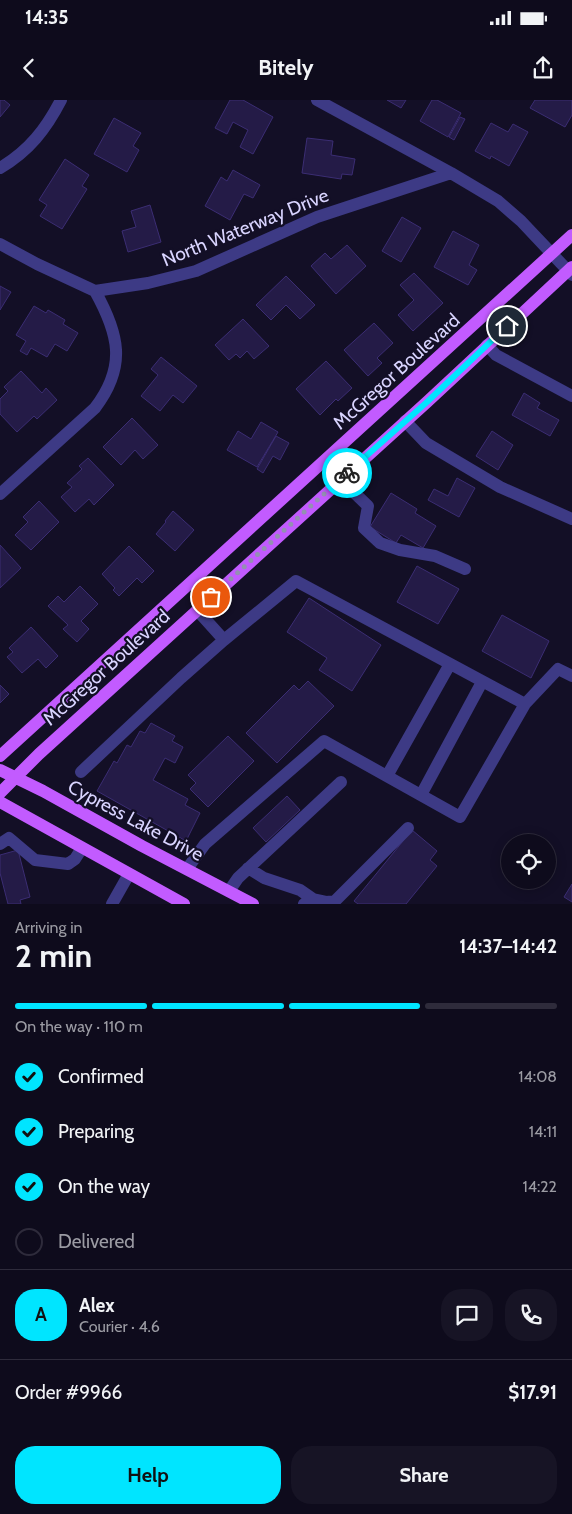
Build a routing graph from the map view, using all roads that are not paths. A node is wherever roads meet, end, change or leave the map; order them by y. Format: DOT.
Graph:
graph roads {
  1 [pos="61,100"];
  2 [pos="317,100"];
  3 [pos="0,168"];
  4 [pos="451,173"];
  5 [pos="572,235"];
  6 [pos="0,244"];
  7 [pos="552,253"];
  8 [pos="571,271"];
  9 [pos="95,291"];
  10 [pos="487,345"];
  11 [pos="572,396"];
  12 [pos="405,421"];
  13 [pos="340,479"];
  14 [pos="0,494"];
  15 [pos="572,519"];
  16 [pos="465,569"];
  17 [pos="197,610"];
  18 [pos="224,640"];
  19 [pos="450,664"];
  20 [pos="572,676"];
  21 [pos="482,682"];
  22 [pos="525,704"];
  23 [pos="0,756"];
  24 [pos="0,770"];
  25 [pos="81,772"];
  26 [pos="387,776"];
  27 [pos="15,778"];
  28 [pos="341,782"];
  29 [pos="0,793"];
  30 [pos="421,795"];
  31 [pos="0,802"];
  32 [pos="408,828"];
  33 [pos="0,844"];
  34 [pos="82,848"];
  35 [pos="248,868"];
  36 [pos="187,869"];
  37 [pos="129,874"];
  38 [pos="229,891"];
  39 [pos="308,901"];
  40 [pos="112,904"];
  41 [pos="184,904"];
  42 [pos="253,904"];
  1 -- 3 [label="street"];
  2 -- 4 [label="street"];
  4 -- 7 [label="street"];
  4 -- 9 [label="street, North Waterway Drive"];
  5 -- 7 [label="main road, McGregor Boulevard"];
  6 -- 9 [label="street"];
  7 -- 8 [label="street"];
  7 -- 23 [label="main road, McGregor Boulevard"];
  8 -- 10 [label="main road, McGregor Boulevard"];
  9 -- 14 [label="street"];
  10 -- 11 [label="street"];
  10 -- 12 [label="main road, McGregor Boulevard"];
  12 -- 13 [label="main road, McGregor Boulevard"];
  12 -- 15 [label="street"];
  13 -- 16 [label="street"];
  13 -- 17 [label="main road, McGregor Boulevard"];
  17 -- 18 [label="street"];
  17 -- 27 [label="main road, McGregor Boulevard"];
  18 -- 19 [label="street"];
  18 -- 25 [label="street"];
  19 -- 21 [label="street"];
  19 -- 26 [label="street"];
  20 -- 22 [label="street"];
  21 -- 22 [label="street"];
  21 -- 30 [label="street"];
  22 -- 30 [label="street"];
  24 -- 27 [label="main road, Cypress Lake Drive"];
  26 -- 30 [label="street"];
  26 -- 36 [label="street"];
  27 -- 29 [label="main road, McGregor Boulevard"];
  27 -- 36 [label="main road, Cypress Lake Drive"];
  28 -- 35 [label="street"];
  31 -- 34 [label="main road"];
  32 -- 39 [label="street"];
  33 -- 34 [label="street"];
  34 -- 37 [label="main road"];
  35 -- 38 [label="street"];
  35 -- 39 [label="street"];
  36 -- 38 [label="main road, Cypress Lake Drive"];
  37 -- 40 [label="street"];
  37 -- 41 [label="main road"];
  38 -- 42 [label="main road, Cypress Lake Drive"];
}
